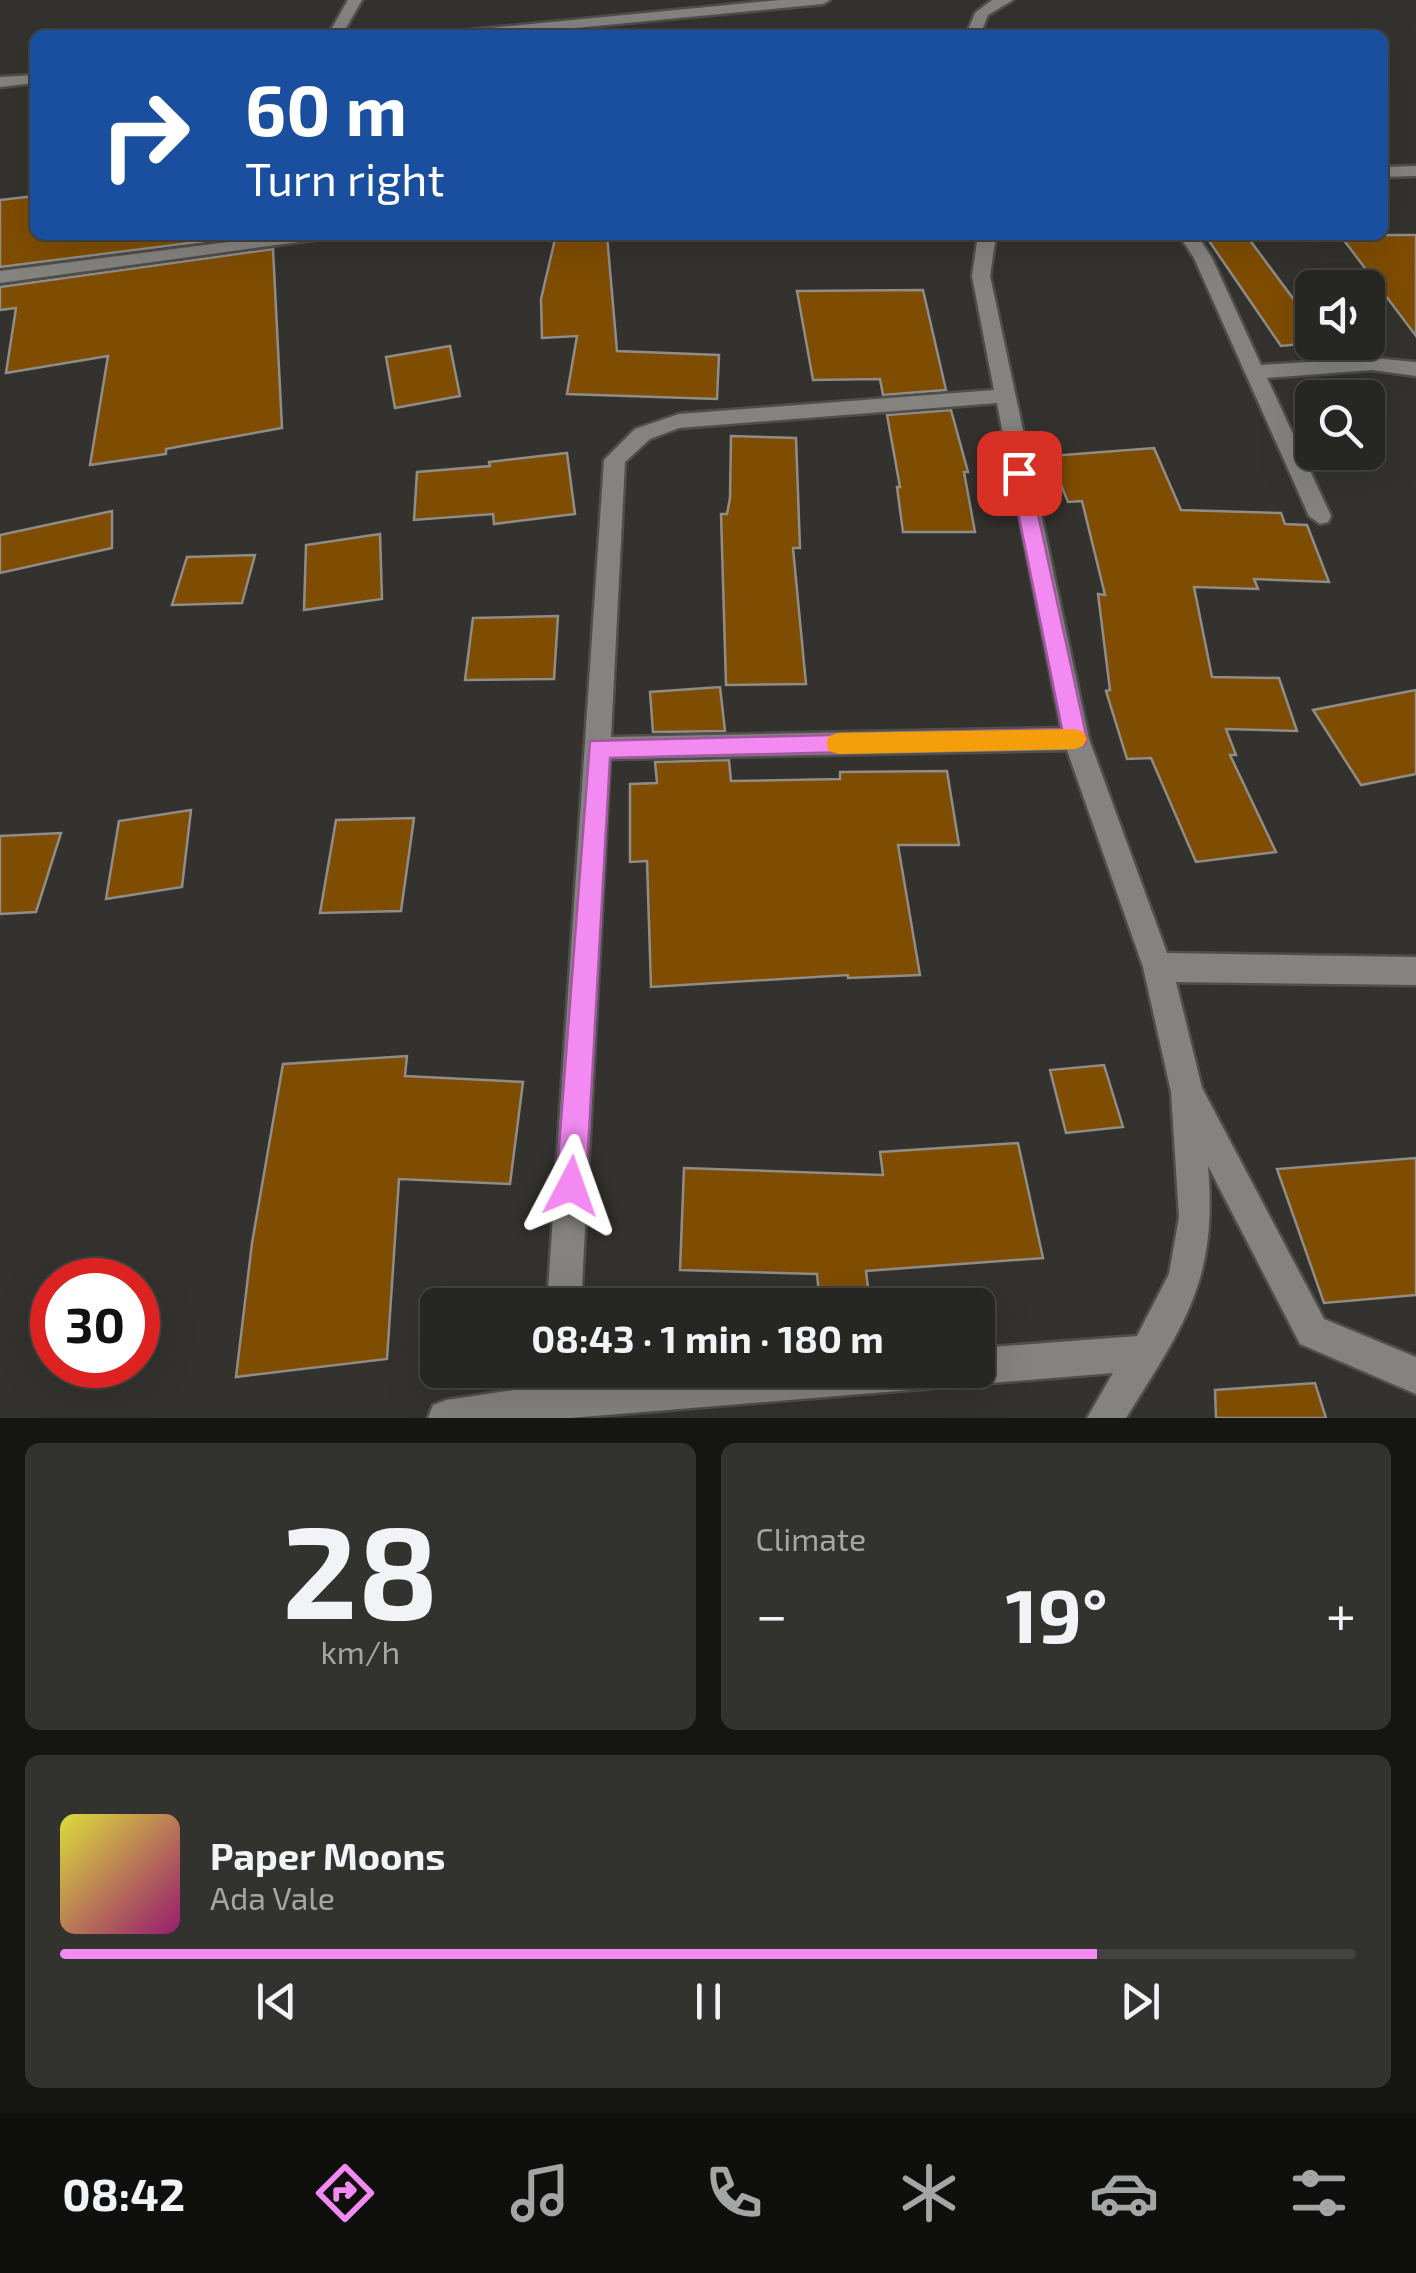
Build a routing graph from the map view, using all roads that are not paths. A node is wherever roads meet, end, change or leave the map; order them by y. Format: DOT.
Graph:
graph roads {
  1 [pos="355,0"];
  2 [pos="823,0"];
  3 [pos="994,1"];
  4 [pos="338,30"];
  5 [pos="512,30"];
  6 [pos="974,30"];
  7 [pos="30,79"];
  8 [pos="0,82"];
  9 [pos="1416,171"];
  10 [pos="1388,172"];
  11 [pos="286,240"];
  12 [pos="986,240"];
  13 [pos="1191,240"];
  14 [pos="0,276"];
  15 [pos="1416,369"];
  16 [pos="1254,372"];
  17 [pos="1003,396"];
  18 [pos="1320,516"];
  19 [pos="1076,739"];
  20 [pos="598,748"];
  21 [pos="1158,967"];
  22 [pos="1416,971"];
  23 [pos="1188,1092"];
  24 [pos="565,1288"];
  25 [pos="1144,1353"];
  26 [pos="995,1365"];
  27 [pos="1416,1376"];
  28 [pos="549,1388"];
  29 [pos="446,1418"];
  30 [pos="1105,1418"];
  1 -- 4 [label="street"];
  2 -- 5 [label="street"];
  3 -- 6 [label="street"];
  7 -- 8 [label="street"];
  9 -- 10 [label="street"];
  11 -- 14 [label="street"];
  12 -- 17 [label="street"];
  13 -- 16 [label="street"];
  15 -- 16 [label="street"];
  16 -- 18 [label="street"];
  17 -- 19 [label="street"];
  17 -- 20 [label="street"];
  19 -- 20 [label="street"];
  19 -- 21 [label="street"];
  20 -- 24 [label="street"];
  21 -- 22 [label="street"];
  21 -- 23 [label="street"];
  23 -- 25 [label="street"];
  23 -- 27 [label="street"];
  25 -- 26 [label="street"];
  25 -- 30 [label="street"];
  28 -- 29 [label="street"];
}
